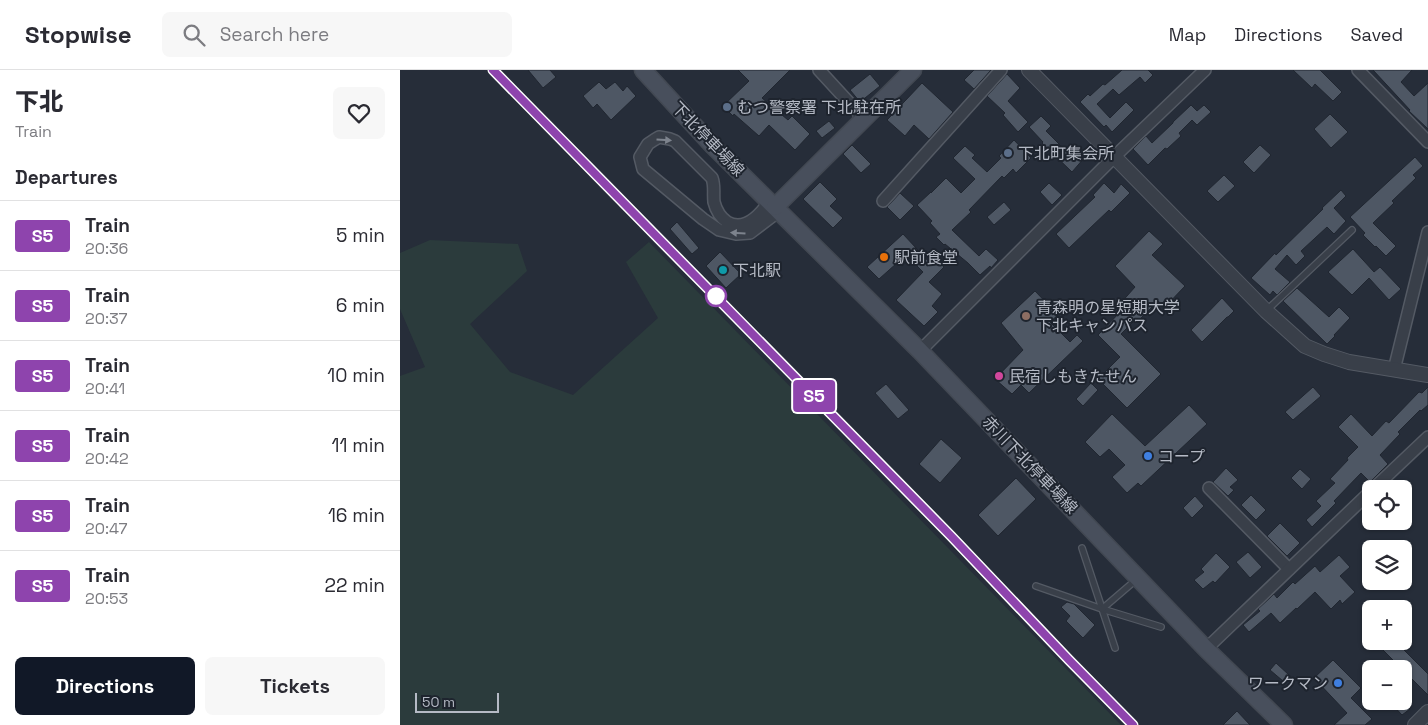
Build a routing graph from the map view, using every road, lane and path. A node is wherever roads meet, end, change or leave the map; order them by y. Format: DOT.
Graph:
graph roads {
  1 [pos="642,70"];
  2 [pos="820,70"];
  3 [pos="913,70"];
  4 [pos="1001,70"];
  5 [pos="1029,70"];
  6 [pos="1204,70"];
  7 [pos="1358,70"];
  8 [pos="864,119"];
  9 [pos="1428,142"];
  10 [pos="1114,157"];
  11 [pos="883,201"];
  12 [pos="774,206"];
  13 [pos="1352,230"];
  14 [pos="1428,232"];
  15 [pos="1266,311"];
  16 [pos="920,351"];
  17 [pos="1394,370"];
  18 [pos="1428,375"];
  19 [pos="1428,436"];
  20 [pos="1382,480"];
  21 [pos="1209,488"];
  22 [pos="1362,500"];
  23 [pos="1082,548"];
  24 [pos="1289,569"];
  25 [pos="1139,578"];
  26 [pos="1036,586"];
  27 [pos="1102,609"];
  28 [pos="1161,627"];
  29 [pos="1115,648"];
  30 [pos="1206,649"];
  31 [pos="1428,712"];
  32 [pos="1284,725"];
  33 [pos="1415,725"];
  1 -- 12 [label="main road, 下北停車場線"];
  2 -- 8 [label="street"];
  3 -- 8 [label="main road"];
  4 -- 11 [label="street"];
  5 -- 10 [label="street"];
  6 -- 10 [label="street"];
  7 -- 9 [label="street"];
  8 -- 12 [label="main road"];
  10 -- 15 [label="street"];
  10 -- 16 [label="street"];
  12 -- 12 [label="street, one-way"];
  12 -- 16 [label="main road, 赤川下北停車場線"];
  13 -- 15 [label="lane"];
  14 -- 17 [label="street"];
  15 -- 17 [label="street"];
  16 -- 25 [label="main road, 赤川下北停車場線"];
  17 -- 18 [label="street"];
  19 -- 20 [label="street"];
  21 -- 24 [label="street"];
  22 -- 24 [label="street"];
  23 -- 27 [label="lane"];
  24 -- 30 [label="street"];
  25 -- 27 [label="lane"];
  25 -- 30 [label="main road, 赤川下北停車場線"];
  26 -- 27 [label="lane"];
  27 -- 28 [label="lane"];
  27 -- 29 [label="lane"];
  30 -- 32 [label="main road, 赤川下北停車場線"];
  31 -- 33 [label="street"];
}
